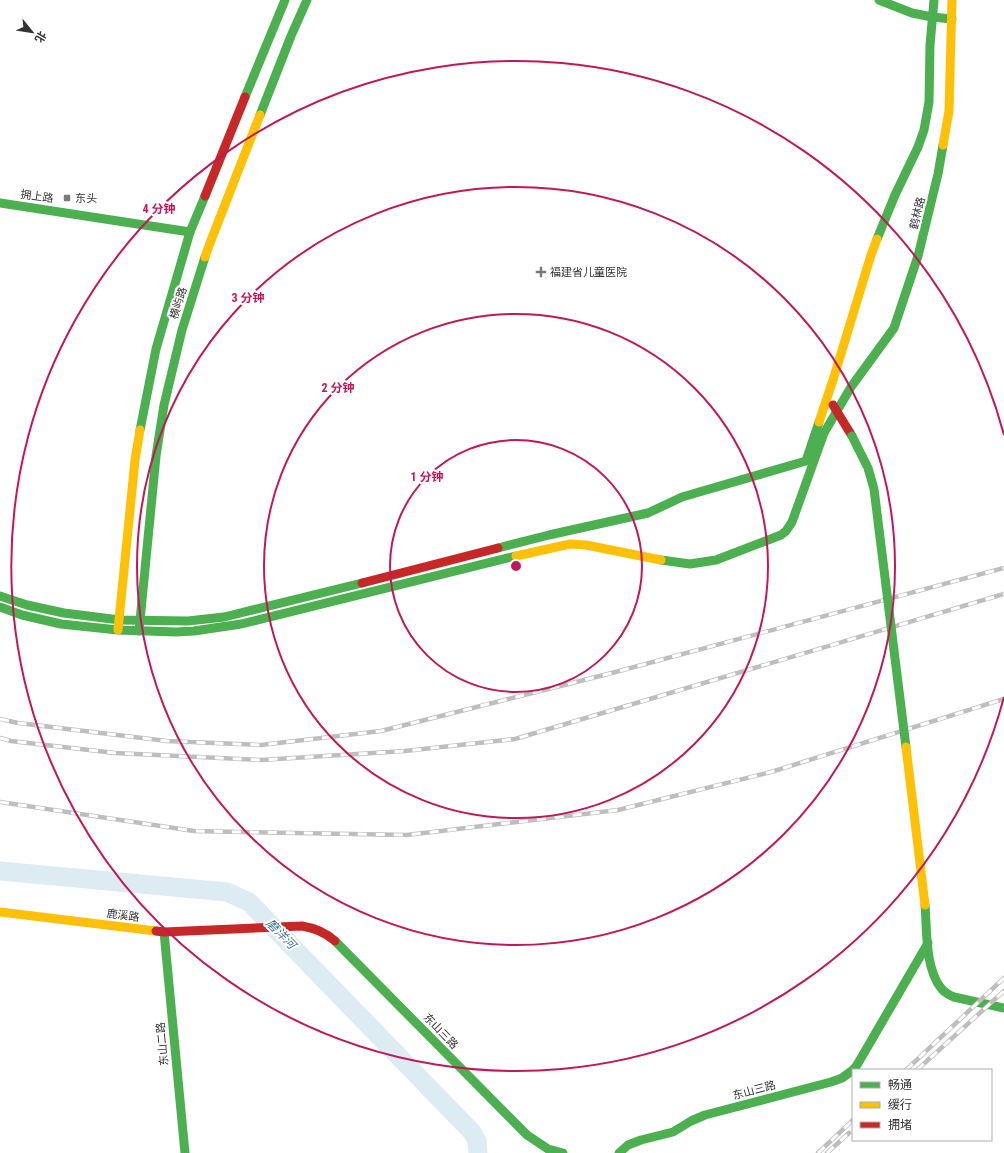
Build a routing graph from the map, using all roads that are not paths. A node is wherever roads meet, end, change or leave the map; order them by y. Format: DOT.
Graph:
graph roads {
  1 [pos="285,0"];
  2 [pos="307,0"];
  3 [pos="879,0"];
  4 [pos="934,0"];
  5 [pos="952,0"];
  6 [pos="932,18"];
  7 [pos="952,19"];
  8 [pos="0,203"];
  9 [pos="190,232"];
  10 [pos="827,397"];
  11 [pos="837,411"];
  12 [pos="0,596"];
  13 [pos="0,607"];
  14 [pos="120,620"];
  15 [pos="140,621"];
  16 [pos="118,630"];
  17 [pos="139,631"];
  18 [pos="0,912"];
  19 [pos="244,929"];
  20 [pos="164,932"];
  21 [pos="928,943"];
  22 [pos="1004,1008"];
  23 [pos="854,1069"];
  24 [pos="852,1071"];
  25 [pos="185,1153"];
  26 [pos="563,1153"];
  27 [pos="619,1153"];
  1 -- 9 [label="street, 横屿路"];
  2 -- 15 [label="street, 横屿路"];
  3 -- 6 [label="street"];
  4 -- 6 [label="street"];
  5 -- 7 [label="street, 鹤林路"];
  6 -- 7 [label="street"];
  6 -- 10 [label="street"];
  7 -- 11 [label="street, 鹤林路"];
  8 -- 9 [label="street, 拥上路"];
  9 -- 14 [label="street, 横屿路"];
  10 -- 11 [label="street"];
  10 -- 15 [label="street"];
  11 -- 17 [label="street, 鹤林路"];
  11 -- 21 [label="street, bridge"];
  12 -- 14 [label="street"];
  13 -- 16 [label="street, 鹤林路"];
  14 -- 15 [label="street"];
  14 -- 16 [label="street, 横屿路"];
  15 -- 17 [label="street, 横屿路"];
  16 -- 17 [label="street, 鹤林路"];
  18 -- 20 [label="street, 鹿溪路"];
  19 -- 20 [label="street, 鹿溪路"];
  19 -- 26 [label="street, 东山三路"];
  20 -- 25 [label="street, 东山二路"];
  21 -- 22 [label="street"];
  21 -- 23 [label="street, 东山三路"];
  24 -- 27 [label="street, 东山三路"];
}
